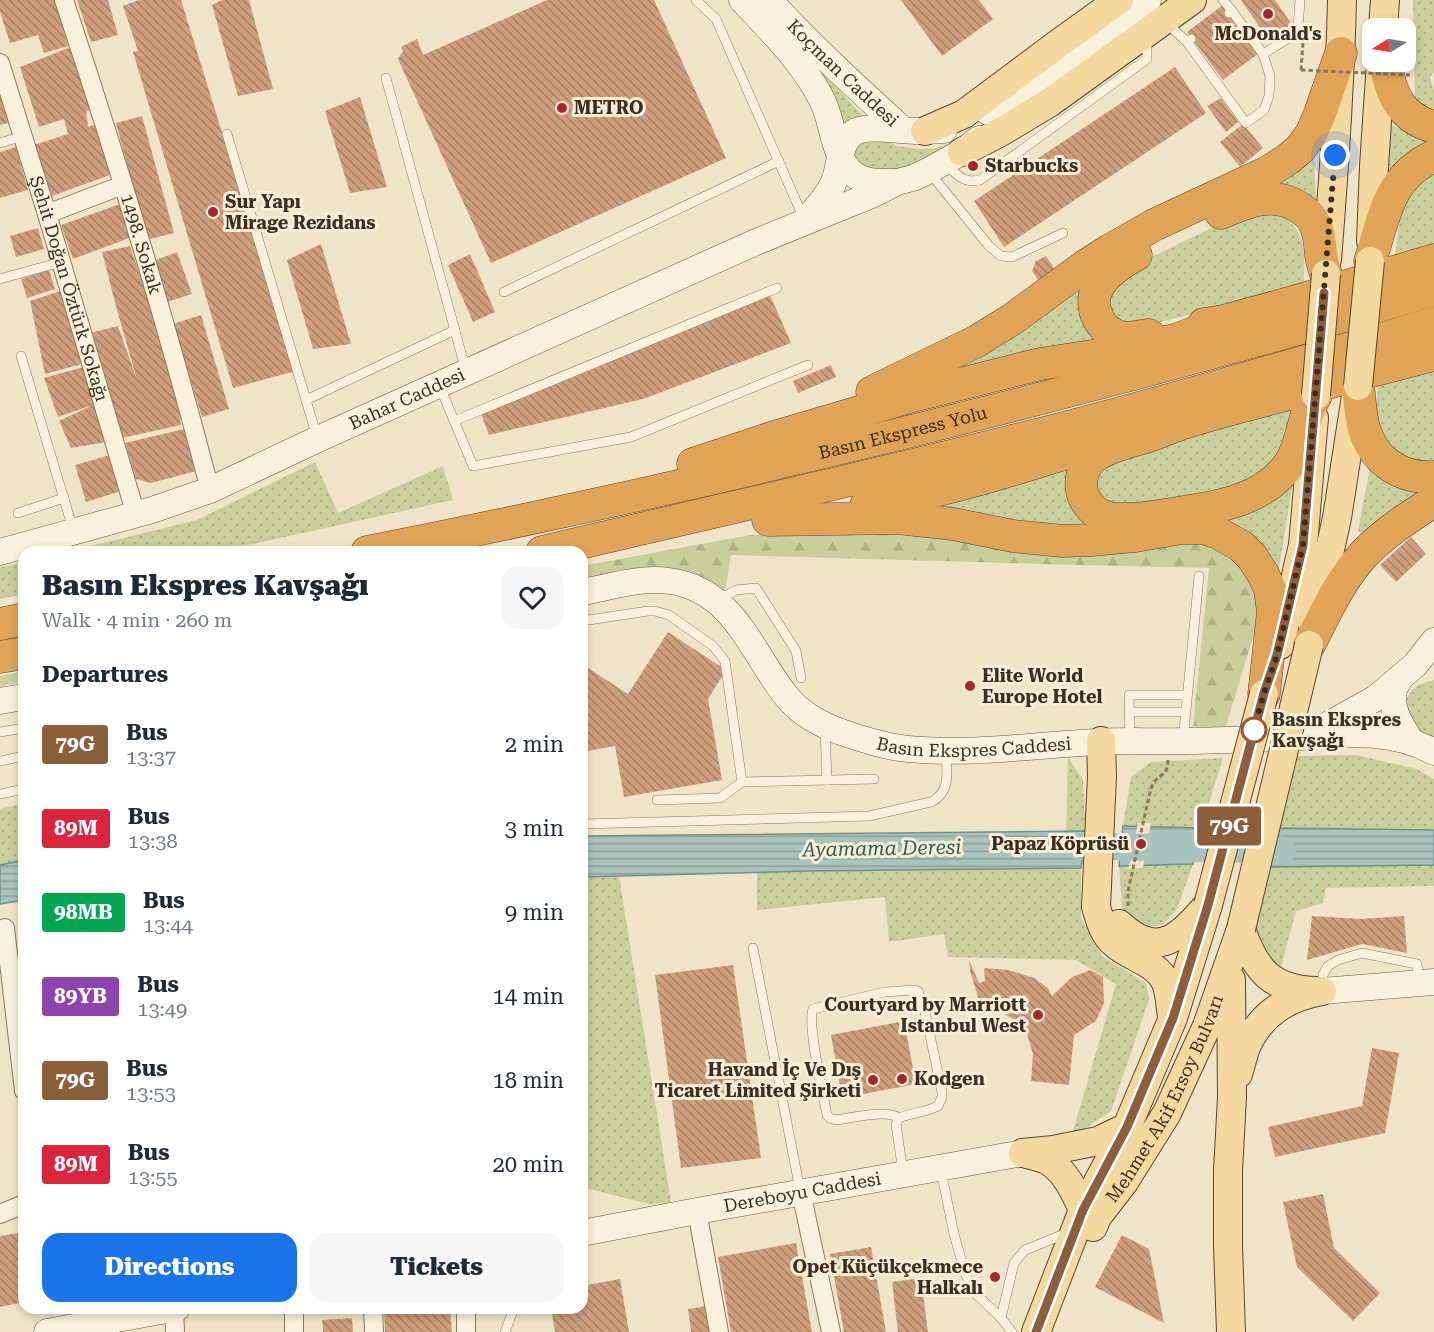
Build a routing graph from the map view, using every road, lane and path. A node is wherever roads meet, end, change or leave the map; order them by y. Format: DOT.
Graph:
graph roads {
  1 [pos="64,0"];
  2 [pos="696,0"];
  3 [pos="742,0"];
  4 [pos="769,0"];
  5 [pos="1119,0"];
  6 [pos="1192,0"];
  7 [pos="1223,0"];
  8 [pos="1300,0"];
  9 [pos="1327,0"];
  10 [pos="1342,0"];
  11 [pos="1385,0"];
  12 [pos="1156,15"];
  13 [pos="1384,18"];
  14 [pos="1303,38"];
  15 [pos="1341,53"];
  16 [pos="1263,54"];
  17 [pos="0,63"];
  18 [pos="1362,67"];
  19 [pos="1388,72"];
  20 [pos="1391,72"];
  21 [pos="386,78"];
  22 [pos="1434,127"];
  23 [pos="913,130"];
  24 [pos="226,134"];
  25 [pos="23,136"];
  26 [pos="0,143"];
  27 [pos="840,156"];
  28 [pos="1434,156"];
  29 [pos="778,161"];
  30 [pos="944,162"];
  31 [pos="897,182"];
  32 [pos="123,185"];
  33 [pos="47,214"];
  34 [pos="805,221"];
  35 [pos="1063,233"];
  36 [pos="1434,260"];
  37 [pos="1370,261"];
  38 [pos="61,262"];
  39 [pos="1326,274"];
  40 [pos="0,279"];
  41 [pos="777,288"];
  42 [pos="1434,290"];
  43 [pos="504,292"];
  44 [pos="1224,321"];
  45 [pos="1434,323"];
  46 [pos="455,330"];
  47 [pos="1434,355"];
  48 [pos="21,356"];
  49 [pos="808,365"];
  50 [pos="467,372"];
  51 [pos="439,385"];
  52 [pos="1358,386"];
  53 [pos="1316,395"];
  54 [pos="306,400"];
  55 [pos="454,421"];
  56 [pos="1184,423"];
  57 [pos="774,437"];
  58 [pos="318,440"];
  59 [pos="1434,477"];
  60 [pos="210,490"];
  61 [pos="64,498"];
  62 [pos="1434,501"];
  63 [pos="18,513"];
  64 [pos="136,515"];
  65 [pos="768,520"];
  66 [pos="74,531"];
  67 [pos="471,532"];
  68 [pos="21,546"];
  69 [pos="398,546"];
  70 [pos="568,546"];
  71 [pos="18,547"];
  72 [pos="0,552"];
  73 [pos="588,556"];
  74 [pos="1198,576"];
  75 [pos="588,591"];
  76 [pos="716,601"];
  77 [pos="18,620"];
  78 [pos="588,620"];
  79 [pos="0,624"];
  80 [pos="1434,641"];
  81 [pos="1309,645"];
  82 [pos="18,654"];
  83 [pos="0,657"];
  84 [pos="1416,669"];
  85 [pos="801,678"];
  86 [pos="1264,693"];
  87 [pos="1187,694"];
  88 [pos="18,698"];
  89 [pos="0,701"];
  90 [pos="1129,712"];
  91 [pos="1185,712"];
  92 [pos="825,726"];
  93 [pos="18,729"];
  94 [pos="0,732"];
  95 [pos="1305,737"];
  96 [pos="1118,742"];
  97 [pos="1428,748"];
  98 [pos="1175,749"];
  99 [pos="946,751"];
  100 [pos="18,757"];
  101 [pos="0,761"];
  102 [pos="874,779"];
  103 [pos="827,780"];
  104 [pos="742,782"];
  105 [pos="18,790"];
  106 [pos="0,794"];
  107 [pos="657,800"];
  108 [pos="588,824"];
  109 [pos="1111,896"];
  110 [pos="1208,905"];
  111 [pos="5,928"];
  112 [pos="1241,929"];
  113 [pos="753,948"];
  114 [pos="1230,960"];
  115 [pos="1427,983"];
  116 [pos="1322,991"];
  117 [pos="1173,1018"];
  118 [pos="18,1040"];
  119 [pos="1232,1097"];
  120 [pos="899,1118"];
  121 [pos="1127,1127"];
  122 [pos="1023,1153"];
  123 [pos="940,1168"];
  124 [pos="904,1175"];
  125 [pos="801,1192"];
  126 [pos="18,1206"];
  127 [pos="697,1211"];
  128 [pos="0,1214"];
  129 [pos="1079,1220"];
  130 [pos="588,1232"];
  131 [pos="154,1314"];
  132 [pos="175,1314"];
  133 [pos="294,1314"];
  134 [pos="373,1314"];
  135 [pos="466,1314"];
  136 [pos="512,1314"];
  137 [pos="1001,1318"];
  138 [pos="116,1325"];
  139 [pos="49,1332"];
  140 [pos="175,1332"];
  141 [pos="294,1332"];
  142 [pos="374,1332"];
  143 [pos="466,1332"];
  144 [pos="505,1332"];
  145 [pos="719,1332"];
  146 [pos="831,1332"];
  147 [pos="1011,1332"];
  148 [pos="1036,1332"];
  149 [pos="1051,1332"];
  150 [pos="1231,1332"];
  1 -- 32 [label="street, 1498. Sokak"];
  2 -- 29 [label="lane"];
  3 -- 27 [label="main road, Koçman Caddesi"];
  4 -- 23 [label="main road, Koçman Caddesi"];
  5 -- 23 [label="main road"];
  6 -- 12 [label="main road"];
  7 -- 16 [label="lane"];
  8 -- 16 [label="lane"];
  9 -- 15 [label="main road"];
  10 -- 15 [label="main road"];
  11 -- 13 [label="main road"];
  12 -- 16 [label="lane"];
  12 -- 23 [label="main road"];
  12 -- 30 [label="main road"];
  12 -- 30 [label="main road"];
  14 -- 18 [label="path, bridge"];
  15 -- 39 [label="main road"];
  15 -- 57 [label="highway"];
  17 -- 25 [label="street, Şehit Doğan Öztürk Sokağı"];
  19 -- 22 [label="highway"];
  20 -- 37 [label="main road, Mehmet Akif Ersoy Bulvarı"];
  21 -- 46 [label="lane"];
  23 -- 27 [label="main road"];
  24 -- 54 [label="lane"];
  25 -- 26 [label="lane"];
  25 -- 33 [label="street, Şehit Doğan Öztürk Sokağı"];
  27 -- 31 [label="main road"];
  27 -- 34 [label="main road"];
  28 -- 37 [label="highway"];
  29 -- 34 [label="lane"];
  29 -- 43 [label="lane"];
  30 -- 31 [label="main road"];
  30 -- 35 [label="lane"];
  31 -- 34 [label="main road, Bahar Caddesi"];
  32 -- 33 [label="street"];
  32 -- 60 [label="street, 1498. Sokak"];
  33 -- 38 [label="street, Şehit Doğan Öztürk Sokağı"];
  34 -- 50 [label="main road, Bahar Caddesi"];
  36 -- 44 [label="highway"];
  37 -- 52 [label="main road, Mehmet Akif Ersoy Bulvarı, bridge"];
  38 -- 40 [label="lane"];
  38 -- 64 [label="street, Şehit Doğan Öztürk Sokağı"];
  39 -- 44 [label="highway"];
  39 -- 53 [label="main road, bridge"];
  41 -- 55 [label="lane"];
  42 -- 67 [label="highway, Basın Ekspress Yolu"];
  44 -- 57 [label="highway"];
  45 -- 70 [label="highway, Basın Ekspress Yolu"];
  46 -- 50 [label="lane"];
  46 -- 54 [label="lane"];
  47 -- 56 [label="highway"];
  48 -- 61 [label="lane"];
  49 -- 55 [label="lane"];
  50 -- 51 [label="main road, Bahar Caddesi"];
  51 -- 55 [label="lane"];
  51 -- 58 [label="main road, Bahar Caddesi"];
  52 -- 59 [label="highway"];
  52 -- 81 [label="main road, Mehmet Akif Ersoy Bulvarı"];
  53 -- 56 [label="highway"];
  53 -- 86 [label="main road"];
  54 -- 58 [label="lane"];
  56 -- 65 [label="highway"];
  57 -- 67 [label="highway"];
  58 -- 60 [label="main road, Bahar Caddesi"];
  60 -- 64 [label="main road, Bahar Caddesi"];
  61 -- 63 [label="lane"];
  61 -- 66 [label="lane"];
  62 -- 81 [label="highway"];
  64 -- 66 [label="main road, Bahar Caddesi"];
  65 -- 73 [label="highway"];
  65 -- 86 [label="highway"];
  66 -- 68 [label="main road, Bahar Caddesi"];
  67 -- 69 [label="highway, Basın Ekspress Yolu"];
  71 -- 72 [label="main road, Bahar Caddesi"];
  74 -- 87 [label="lane"];
  75 -- 76 [label="main road, Basın Ekspres Caddesi"];
  76 -- 85 [label="lane"];
  76 -- 92 [label="main road, Basın Ekspres Caddesi"];
  77 -- 79 [label="highway"];
  78 -- 104 [label="lane"];
  80 -- 84 [label="main road"];
  81 -- 112 [label="main road, Mehmet Akif Ersoy Bulvarı, bridge"];
  82 -- 83 [label="highway"];
  84 -- 95 [label="main road"];
  84 -- 97 [label="main road"];
  86 -- 110 [label="main road, bridge"];
  87 -- 90 [label="lane"];
  87 -- 91 [label="lane"];
  88 -- 89 [label="main road"];
  90 -- 91 [label="lane"];
  90 -- 96 [label="lane"];
  91 -- 98 [label="lane"];
  92 -- 99 [label="main road, Basın Ekspres Caddesi"];
  92 -- 103 [label="lane"];
  93 -- 94 [label="lane"];
  95 -- 97 [label="main road, Basın Ekspres Caddesi"];
  95 -- 98 [label="main road, Basın Ekspres Caddesi"];
  96 -- 98 [label="main road, Basın Ekspres Caddesi"];
  96 -- 99 [label="main road, Basın Ekspres Caddesi"];
  96 -- 109 [label="main road"];
  98 -- 109 [label="path"];
  99 -- 108 [label="lane"];
  100 -- 101 [label="lane"];
  102 -- 103 [label="lane"];
  103 -- 104 [label="lane"];
  104 -- 107 [label="lane"];
  105 -- 106 [label="lane"];
  109 -- 110 [label="main road"];
  109 -- 117 [label="main road"];
  110 -- 117 [label="main road"];
  111 -- 118 [label="street"];
  112 -- 114 [label="main road, Mehmet Akif Ersoy Bulvarı"];
  112 -- 116 [label="main road"];
  113 -- 125 [label="lane"];
  114 -- 119 [label="main road, Mehmet Akif Ersoy Bulvarı"];
  114 -- 149 [label="main road, Mehmet Akif Ersoy Bulvarı"];
  115 -- 116 [label="main road"];
  115 -- 116 [label="lane"];
  116 -- 119 [label="main road"];
  117 -- 121 [label="main road"];
  119 -- 150 [label="main road, Mehmet Akif Ersoy Bulvarı"];
  120 -- 120 [label="lane"];
  120 -- 124 [label="lane"];
  121 -- 122 [label="main road"];
  121 -- 129 [label="main road"];
  122 -- 123 [label="main road, Dereboyu Caddesi"];
  122 -- 129 [label="main road"];
  123 -- 124 [label="main road, Dereboyu Caddesi"];
  123 -- 137 [label="lane"];
  124 -- 125 [label="main road, Dereboyu Caddesi"];
  125 -- 127 [label="main road, Dereboyu Caddesi"];
  125 -- 146 [label="street"];
  126 -- 128 [label="street"];
  127 -- 130 [label="main road, Dereboyu Caddesi"];
  127 -- 145 [label="street"];
  129 -- 137 [label="lane"];
  129 -- 148 [label="main road"];
  131 -- 138 [label="main road"];
  132 -- 140 [label="street"];
  133 -- 141 [label="street"];
  134 -- 142 [label="street"];
  135 -- 143 [label="street"];
  136 -- 144 [label="lane"];
  137 -- 147 [label="lane"];
  138 -- 139 [label="main road"];
}
